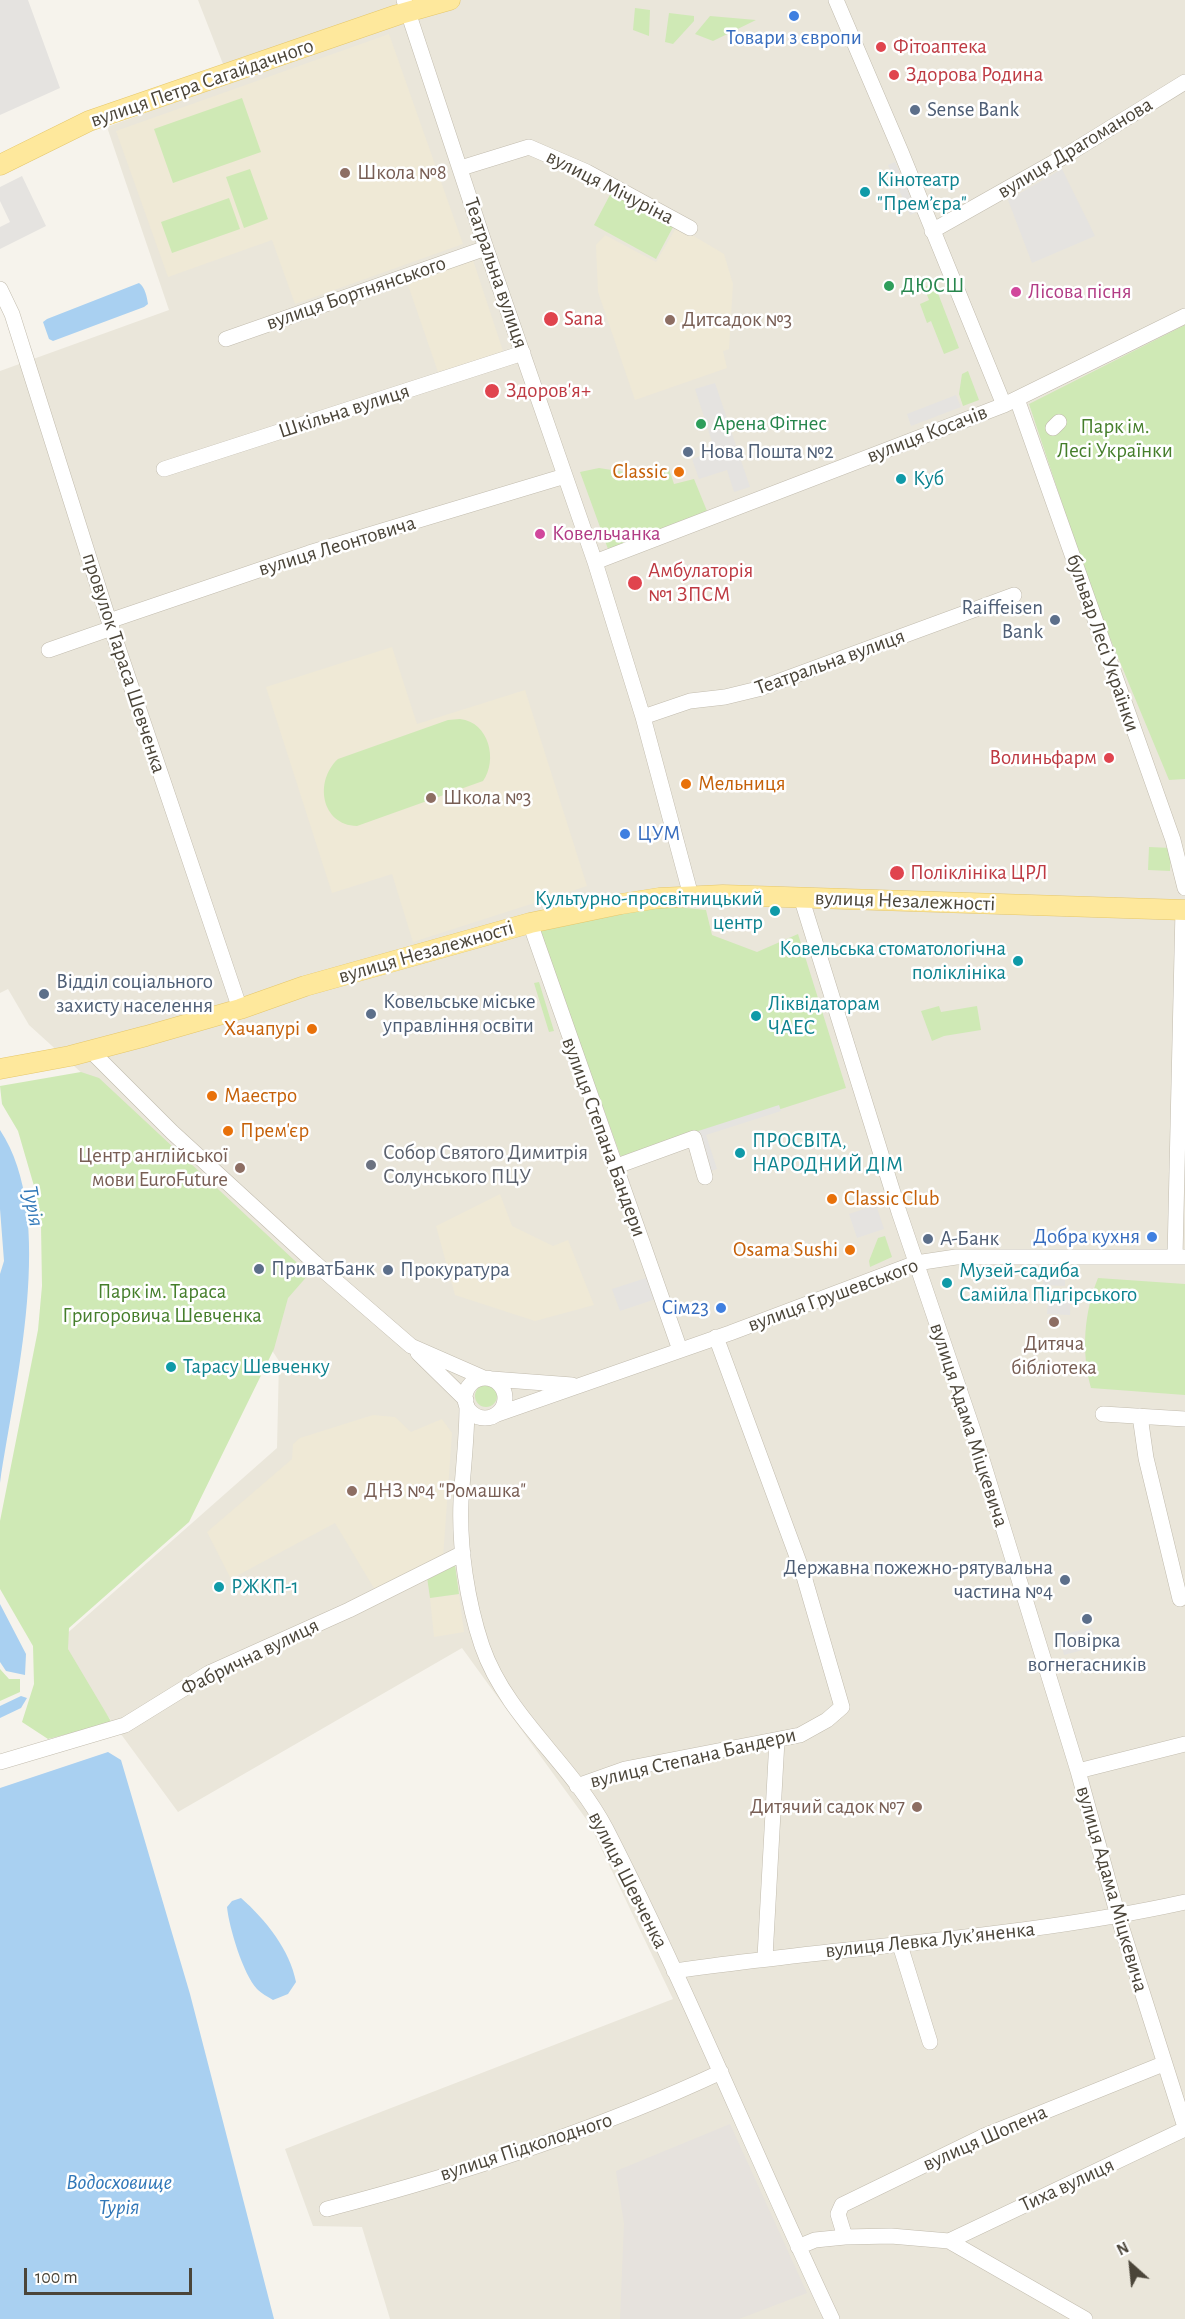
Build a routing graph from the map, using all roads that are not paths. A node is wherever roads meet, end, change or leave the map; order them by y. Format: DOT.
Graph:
graph roads {
  1 [pos="836,0"];
  2 [pos="442,2"];
  3 [pos="406,6"];
  4 [pos="417,37"];
  5 [pos="1185,82"];
  6 [pos="0,165"];
  7 [pos="461,168"];
  8 [pos="690,228"];
  9 [pos="932,231"];
  10 [pos="486,248"];
  11 [pos="0,289"];
  12 [pos="1185,316"];
  13 [pos="226,339"];
  14 [pos="523,353"];
  15 [pos="1011,402"];
  16 [pos="164,469"];
  17 [pos="565,476"];
  18 [pos="595,562"];
  19 [pos="1014,595"];
  20 [pos="110,625"];
  21 [pos="49,650"];
  22 [pos="643,717"];
  23 [pos="1185,888"];
  24 [pos="691,896"];
  25 [pos="801,897"];
  26 [pos="1184,910"];
  27 [pos="530,923"];
  28 [pos="240,1010"];
  29 [pos="91,1051"];
  30 [pos="9,1068"];
  31 [pos="617,1166"];
  32 [pos="705,1177"];
  33 [pos="1180,1257"];
  34 [pos="916,1263"];
  35 [pos="716,1337"];
  36 [pos="411,1346"];
  37 [pos="680,1350"];
  38 [pos="487,1379"];
  39 [pos="578,1385"];
  40 [pos="466,1403"];
  41 [pos="1103,1414"];
  42 [pos="492,1416"];
  43 [pos="1140,1416"];
  44 [pos="1185,1419"];
  45 [pos="467,1443"];
  46 [pos="463,1553"];
  47 [pos="1180,1599"];
  48 [pos="777,1740"];
  49 [pos="1185,1744"];
  50 [pos="0,1762"];
  51 [pos="1078,1771"];
  52 [pos="577,1786"];
  53 [pos="1185,1902"];
  54 [pos="1118,1917"];
  55 [pos="900,1945"];
  56 [pos="765,1957"];
  57 [pos="674,1971"];
  58 [pos="930,2042"];
  59 [pos="1163,2064"];
  60 [pos="721,2072"];
  61 [pos="1185,2128"];
  62 [pos="327,2209"];
  63 [pos="845,2237"];
  64 [pos="949,2241"];
  65 [pos="798,2247"];
  66 [pos="832,2319"];
  67 [pos="1084,2319"];
  1 -- 9 [label="street, бульвар Лесі Українки"];
  2 -- 3 [label="main road, вулиця Петра Сагайдачного"];
  2 -- 4 [label="street"];
  3 -- 4 [label="street, Театральна вулиця"];
  3 -- 6 [label="main road, вулиця Петра Сагайдачного"];
  4 -- 7 [label="street, Театральна вулиця"];
  5 -- 9 [label="street, вулиця Драгоманова"];
  7 -- 8 [label="street, вулиця Мічуріна"];
  7 -- 10 [label="street, Театральна вулиця"];
  9 -- 15 [label="street, бульвар Лесі Українки"];
  10 -- 13 [label="street, вулиця Бортнянського"];
  10 -- 14 [label="street, Театральна вулиця"];
  11 -- 20 [label="street, провулок Тараса Шевченка"];
  12 -- 15 [label="street, вулиця Косачів"];
  14 -- 16 [label="street, Шкільна вулиця"];
  14 -- 17 [label="street, Театральна вулиця"];
  15 -- 18 [label="street, вулиця Косачів"];
  15 -- 23 [label="street, бульвар Лесі Українки"];
  17 -- 18 [label="street, Театральна вулиця"];
  17 -- 20 [label="street, вулиця Леонтовича"];
  18 -- 22 [label="street, Театральна вулиця"];
  19 -- 22 [label="street, Театральна вулиця"];
  20 -- 21 [label="street, вулиця Леонтовича"];
  20 -- 28 [label="street, провулок Тараса Шевченка"];
  22 -- 24 [label="street, Театральна вулиця"];
  24 -- 25 [label="main road, вулиця Незалежності"];
  24 -- 27 [label="main road, вулиця Незалежності"];
  25 -- 26 [label="main road, вулиця Незалежності"];
  25 -- 34 [label="street, вулиця Адама Міцкевича"];
  26 -- 33 [label="street"];
  27 -- 28 [label="main road, вулиця Незалежності"];
  27 -- 31 [label="street, вулиця Степана Бандери"];
  28 -- 29 [label="main road, вулиця Незалежності"];
  29 -- 30 [label="main road, вулиця Незалежності"];
  29 -- 36 [label="street"];
  31 -- 32 [label="street"];
  31 -- 37 [label="street, вулиця Степана Бандери"];
  33 -- 34 [label="street, вулиця Грушевського"];
  34 -- 35 [label="street, вулиця Грушевського"];
  34 -- 51 [label="street, вулиця Адама Міцкевича"];
  35 -- 37 [label="street, вулиця Грушевського"];
  35 -- 48 [label="street, вулиця Степана Бандери"];
  36 -- 38 [label="street, вулиця Грушевського"];
  36 -- 40 [label="street"];
  37 -- 39 [label="street, вулиця Грушевського"];
  38 -- 39 [label="street, вулиця Грушевського"];
  38 -- 40 [label="street"];
  38 -- 42 [label="street"];
  39 -- 42 [label="street"];
  40 -- 42 [label="street"];
  40 -- 45 [label="street, вулиця Шевченка"];
  41 -- 43 [label="street"];
  42 -- 45 [label="street"];
  43 -- 44 [label="street"];
  43 -- 47 [label="street"];
  45 -- 46 [label="street, вулиця Шевченка"];
  46 -- 50 [label="street, Фабрична вулиця"];
  46 -- 52 [label="street, вулиця Шевченка"];
  48 -- 52 [label="street, вулиця Степана Бандери"];
  48 -- 56 [label="street"];
  49 -- 51 [label="street"];
  51 -- 54 [label="street, вулиця Адама Міцкевича"];
  52 -- 57 [label="street, вулиця Шевченка"];
  53 -- 54 [label="street, вулиця Левка Лукʼяненка"];
  54 -- 55 [label="street, вулиця Левка Лукʼяненка"];
  54 -- 59 [label="street, вулиця Адама Міцкевича"];
  55 -- 56 [label="street, вулиця Левка Лукʼяненка"];
  55 -- 58 [label="street"];
  56 -- 57 [label="street, вулиця Левка Лукʼяненка"];
  57 -- 60 [label="street, вулиця Шевченка"];
  59 -- 61 [label="street, вулиця Адама Міцкевича"];
  59 -- 63 [label="street, вулиця Шопена"];
  60 -- 62 [label="street, вулиця Підколодного"];
  60 -- 65 [label="street, вулиця Шевченка"];
  61 -- 64 [label="street, Тиха вулиця"];
  63 -- 64 [label="street"];
  63 -- 65 [label="street"];
  64 -- 67 [label="street"];
  65 -- 66 [label="street, вулиця Шевченка"];
}
